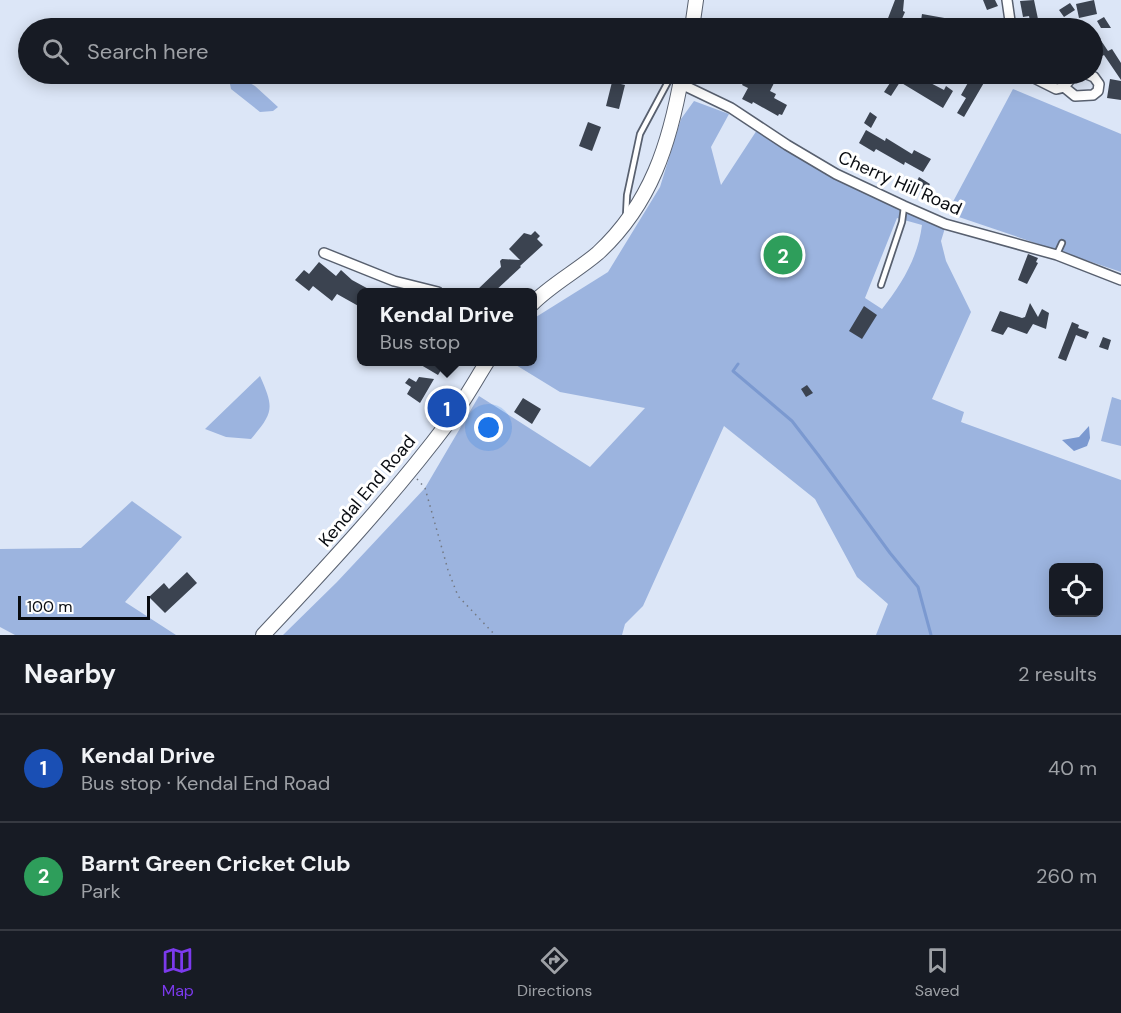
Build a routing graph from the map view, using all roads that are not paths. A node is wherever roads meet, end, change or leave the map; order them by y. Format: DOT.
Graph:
graph roads {
  1 [pos="696,0"];
  2 [pos="1007,0"];
  3 [pos="693,18"];
  4 [pos="1010,18"];
  5 [pos="667,84"];
  6 [pos="678,84"];
  7 [pos="691,84"];
  8 [pos="1045,84"];
  9 [pos="1067,84"];
  10 [pos="1099,84"];
  11 [pos="1064,87"];
  12 [pos="904,206"];
  13 [pos="629,219"];
  14 [pos="1062,243"];
  15 [pos="324,253"];
  16 [pos="1057,255"];
  17 [pos="1121,279"];
  18 [pos="881,285"];
  19 [pos="422,288"];
  20 [pos="537,299"];
  21 [pos="484,366"];
  22 [pos="262,635"];
  1 -- 3 [label="main road"];
  2 -- 4 [label="street"];
  5 -- 13 [label="lane"];
  6 -- 13 [label="main road"];
  7 -- 12 [label="street, Cherry Hill Road"];
  8 -- 11 [label="street"];
  9 -- 11 [label="street"];
  10 -- 11 [label="street"];
  12 -- 16 [label="street, Cherry Hill Road"];
  12 -- 18 [label="lane"];
  13 -- 20 [label="main road"];
  14 -- 16 [label="lane"];
  15 -- 19 [label="street"];
  16 -- 17 [label="street, Cherry Hill Road"];
  21 -- 22 [label="main road, Kendal End Road"];
}
